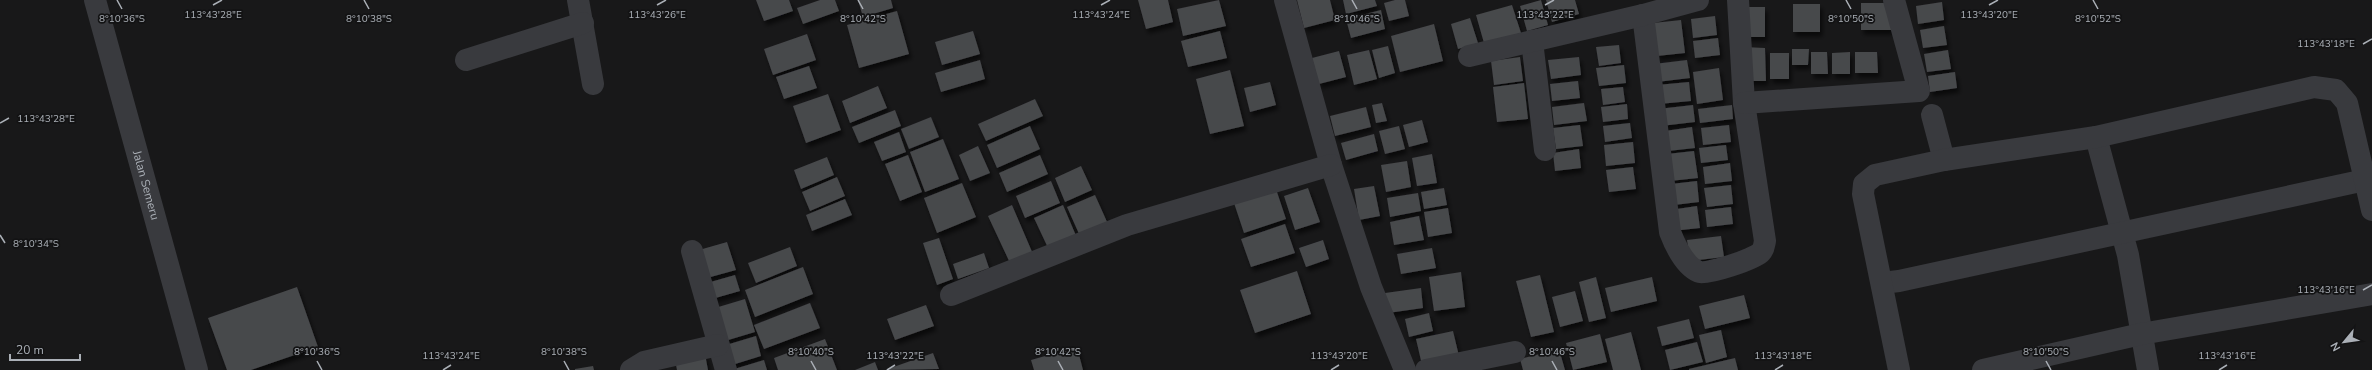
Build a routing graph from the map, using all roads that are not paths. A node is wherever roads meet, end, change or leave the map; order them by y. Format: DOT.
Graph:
graph roads {
  1 [pos="96,0"];
  2 [pos="578,0"];
  3 [pos="1285,0"];
  4 [pos="1698,0"];
  5 [pos="1738,0"];
  6 [pos="1894,0"];
  7 [pos="1643,15"];
  8 [pos="583,23"];
  9 [pos="1532,42"];
  10 [pos="1469,56"];
  11 [pos="466,60"];
  12 [pos="593,84"];
  13 [pos="1744,104"];
  14 [pos="1932,115"];
  15 [pos="2096,137"];
  16 [pos="1545,150"];
  17 [pos="1944,160"];
  18 [pos="1331,165"];
  19 [pos="2365,180"];
  20 [pos="2372,210"];
  21 [pos="2122,233"];
  22 [pos="692,252"];
  23 [pos="1882,283"];
  24 [pos="2372,294"];
  25 [pos="951,295"];
  26 [pos="2142,334"];
  27 [pos="718,345"];
  28 [pos="1515,352"];
  29 [pos="197,370"];
  30 [pos="631,370"];
  31 [pos="726,370"];
  32 [pos="1405,370"];
  33 [pos="1426,370"];
  34 [pos="1899,370"];
  35 [pos="1984,370"];
  36 [pos="2148,370"];
  1 -- 29 [label="street, Jalan Semeru"];
  2 -- 8 [label="street"];
  3 -- 18 [label="street"];
  4 -- 7 [label="street"];
  5 -- 13 [label="street"];
  6 -- 13 [label="street"];
  7 -- 9 [label="street"];
  7 -- 13 [label="street"];
  8 -- 11 [label="street"];
  8 -- 12 [label="street"];
  9 -- 10 [label="street"];
  9 -- 16 [label="street"];
  14 -- 17 [label="street"];
  15 -- 17 [label="street"];
  15 -- 19 [label="street"];
  15 -- 21 [label="street"];
  17 -- 23 [label="street"];
  18 -- 25 [label="street"];
  18 -- 32 [label="street"];
  19 -- 20 [label="street"];
  19 -- 21 [label="street"];
  21 -- 23 [label="street"];
  21 -- 26 [label="street"];
  22 -- 27 [label="street"];
  23 -- 34 [label="street"];
  24 -- 26 [label="street"];
  26 -- 35 [label="street"];
  26 -- 36 [label="street"];
  27 -- 30 [label="street"];
  27 -- 31 [label="street"];
  28 -- 33 [label="street"];
}
